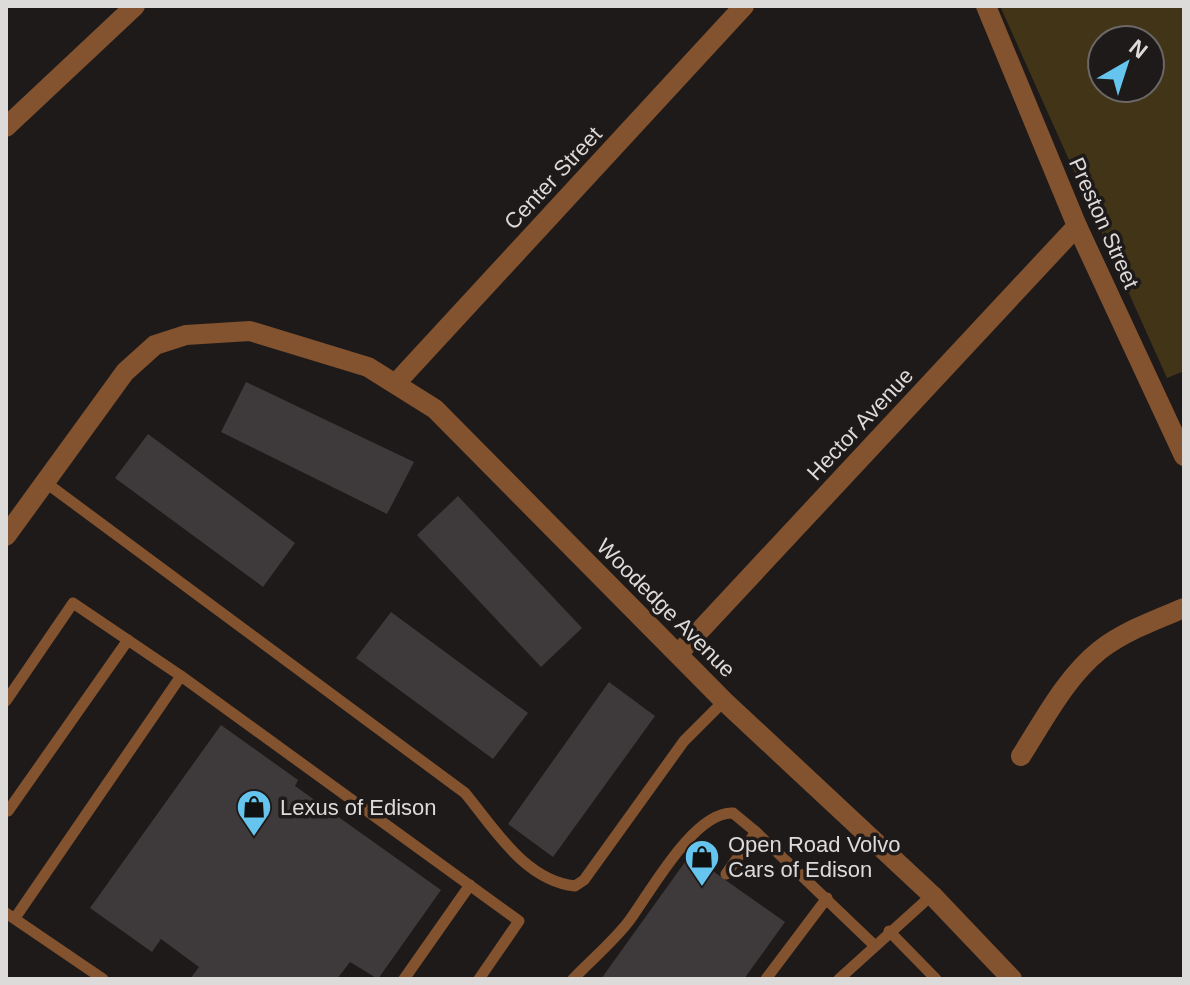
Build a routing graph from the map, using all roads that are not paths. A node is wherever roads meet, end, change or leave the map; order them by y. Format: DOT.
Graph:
graph roads {
  1 [pos="135,6"];
  2 [pos="744,6"];
  3 [pos="986,6"];
  4 [pos="6,127"];
  5 [pos="1077,226"];
  6 [pos="397,382"];
  7 [pos="1184,456"];
  8 [pos="45,482"];
  9 [pos="6,536"];
  10 [pos="1184,608"];
  11 [pos="128,640"];
  12 [pos="678,654"];
  13 [pos="181,676"];
  14 [pos="6,701"];
  15 [pos="724,701"];
  16 [pos="1021,756"];
  17 [pos="8,811"];
  18 [pos="756,832"];
  19 [pos="726,874"];
  20 [pos="470,885"];
  21 [pos="932,895"];
  22 [pos="827,898"];
  23 [pos="10,916"];
  24 [pos="889,931"];
  25 [pos="874,945"];
  26 [pos="103,979"];
  27 [pos="404,979"];
  28 [pos="479,979"];
  29 [pos="573,979"];
  30 [pos="766,979"];
  31 [pos="839,979"];
  32 [pos="936,979"];
  33 [pos="1012,979"];
  1 -- 4 [label="street"];
  2 -- 6 [label="street, Center Street"];
  3 -- 5 [label="street, Preston Street"];
  5 -- 7 [label="street, Preston Street"];
  5 -- 12 [label="street, Hector Avenue"];
  6 -- 8 [label="street, Woodedge Avenue"];
  6 -- 12 [label="street, Woodedge Avenue"];
  8 -- 9 [label="street"];
  8 -- 15 [label="lane"];
  10 -- 16 [label="street"];
  11 -- 13 [label="lane"];
  11 -- 14 [label="lane"];
  11 -- 17 [label="lane"];
  12 -- 15 [label="street, Woodedge Avenue"];
  13 -- 20 [label="lane"];
  13 -- 23 [label="lane"];
  15 -- 21 [label="street, Woodedge Avenue"];
  18 -- 19 [label="lane"];
  18 -- 22 [label="lane"];
  18 -- 29 [label="lane"];
  20 -- 27 [label="lane"];
  20 -- 28 [label="lane"];
  21 -- 24 [label="lane"];
  21 -- 33 [label="street, Woodedge Avenue"];
  22 -- 25 [label="lane"];
  22 -- 30 [label="lane"];
  23 -- 26 [label="lane"];
  24 -- 25 [label="lane"];
  24 -- 32 [label="lane"];
  25 -- 31 [label="lane"];
}
